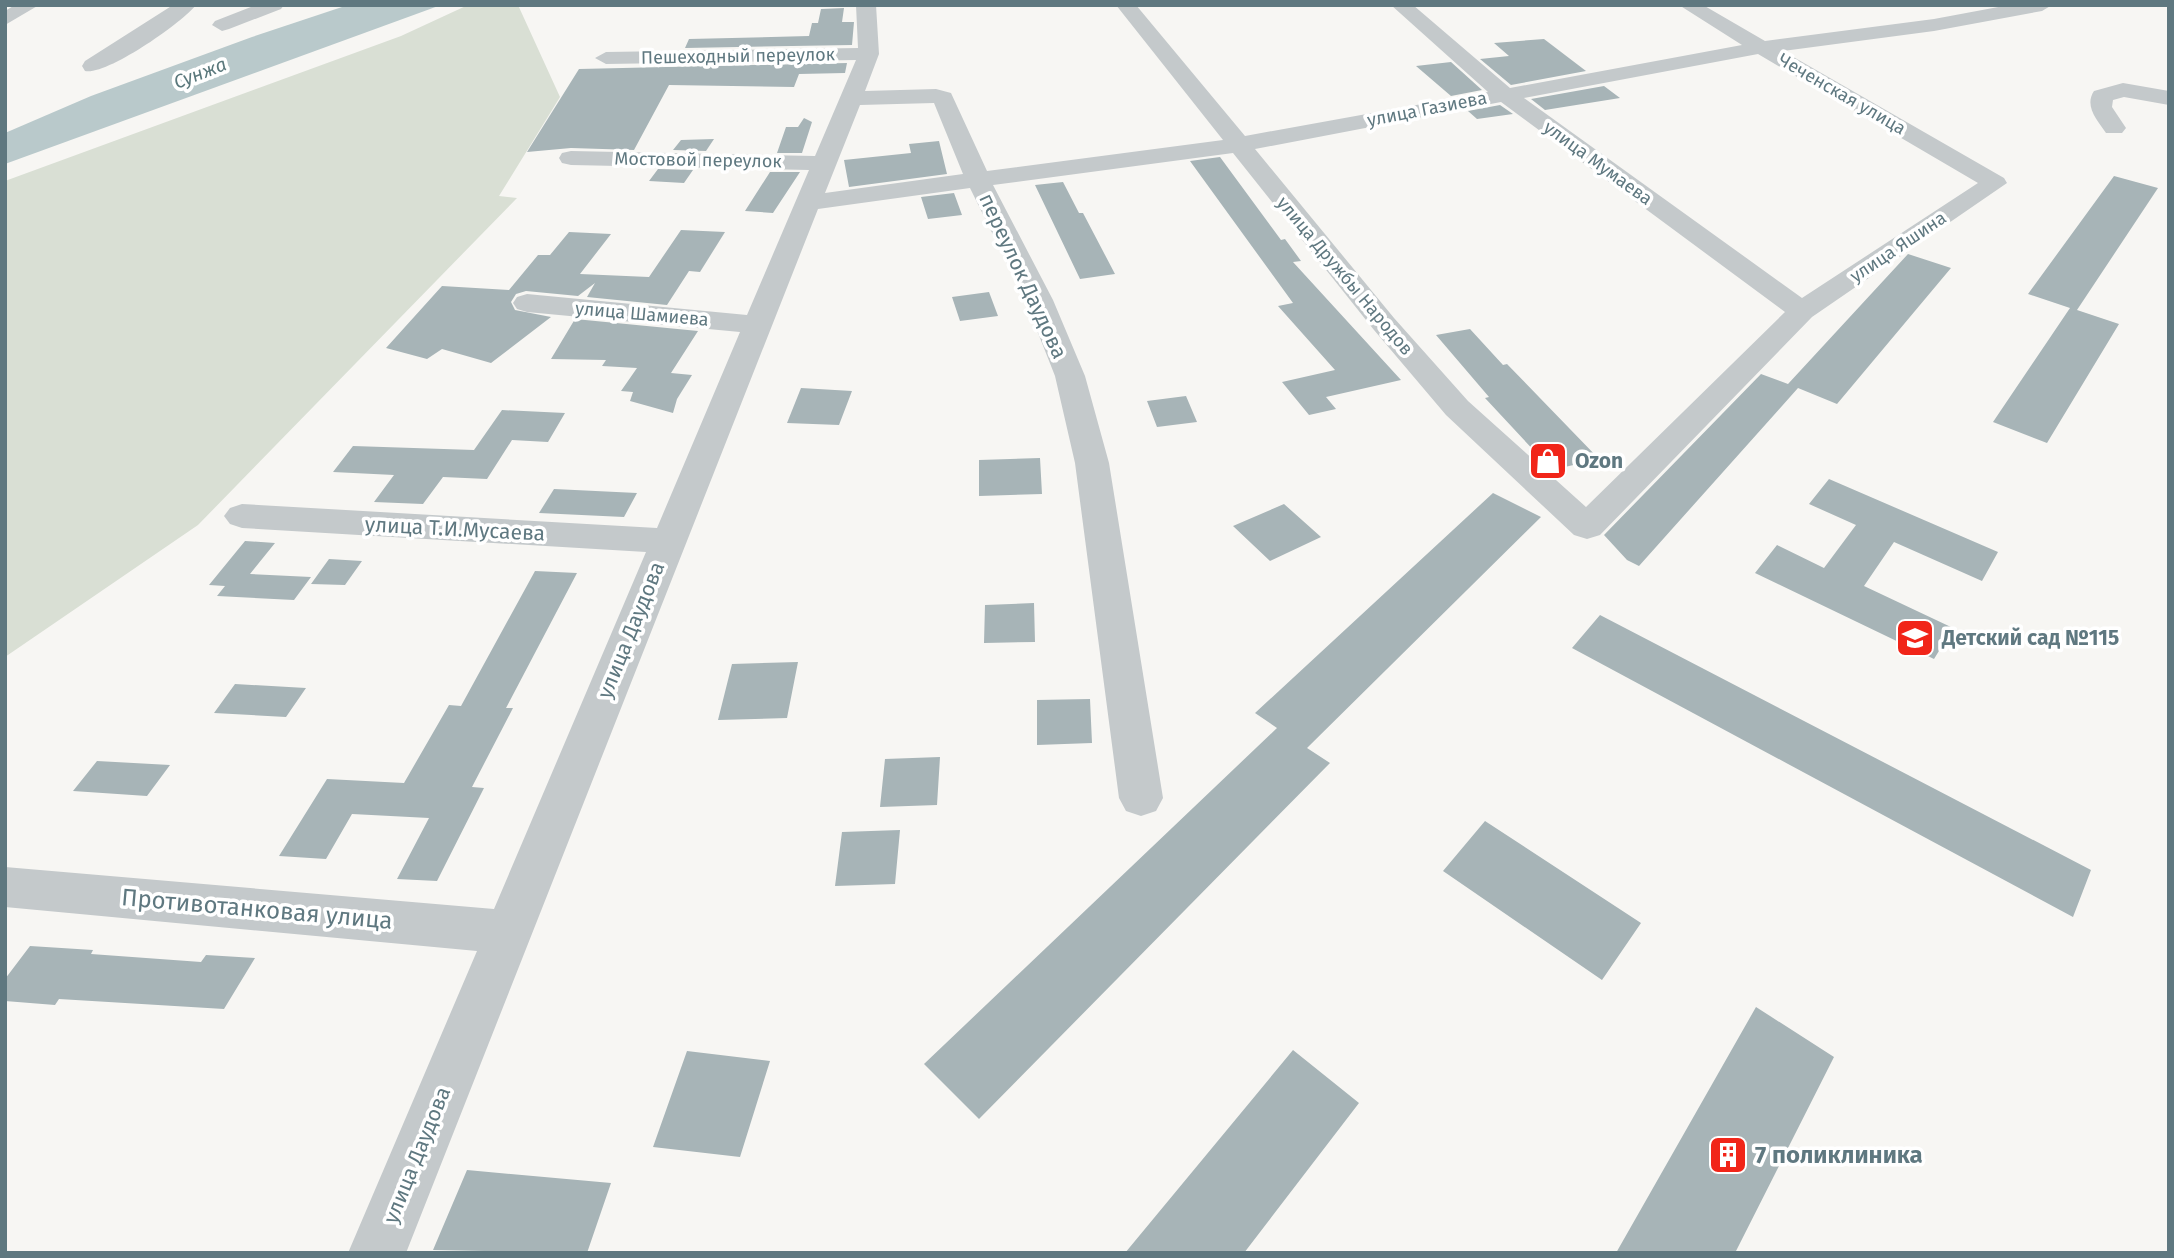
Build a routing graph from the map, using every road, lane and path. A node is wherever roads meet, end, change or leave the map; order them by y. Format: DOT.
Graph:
graph roads {
  1 [pos="29,5"];
  2 [pos="186,5"];
  3 [pos="274,5"];
  4 [pos="866,5"];
  5 [pos="1126,5"];
  6 [pos="1401,5"];
  7 [pos="1689,5"];
  8 [pos="1906,5"];
  9 [pos="2042,5"];
  10 [pos="5,19"];
  11 [pos="222,25"];
  12 [pos="1934,25"];
  13 [pos="1763,47"];
  14 [pos="869,54"];
  15 [pos="606,58"];
  16 [pos="93,66"];
  17 [pos="1505,95"];
  18 [pos="852,98"];
  19 [pos="2169,98"];
  20 [pos="2113,128"];
  21 [pos="1237,145"];
  22 [pos="571,158"];
  23 [pos="826,163"];
  24 [pos="979,182"];
  25 [pos="1995,183"];
  26 [pos="811,202"];
  27 [pos="527,303"];
  28 [pos="1802,311"];
  29 [pos="757,325"];
  30 [pos="242,516"];
  31 [pos="1587,527"];
  32 [pos="667,541"];
  33 [pos="1141,798"];
  34 [pos="5,887"];
  35 [pos="509,932"];
  36 [pos="377,1253"];
  1 -- 10 [label="street"];
  2 -- 16 [label="street"];
  3 -- 11 [label="street"];
  4 -- 14 [label="street, улица Даудова"];
  5 -- 21 [label="street, улица Дружбы Народов"];
  6 -- 17 [label="street, улица Мумаева"];
  7 -- 13 [label="street, Чеченская улица"];
  8 -- 12 [label="street"];
  9 -- 12 [label="street, улица Газиева"];
  12 -- 13 [label="street, улица Газиева"];
  13 -- 17 [label="street, улица Газиева"];
  13 -- 25 [label="street, Чеченская улица"];
  14 -- 15 [label="street, Пешеходный переулок"];
  14 -- 18 [label="street, улица Даудова"];
  17 -- 21 [label="street, улица Газиева"];
  17 -- 28 [label="street, улица Мумаева"];
  18 -- 23 [label="street, улица Даудова"];
  18 -- 24 [label="street, переулок Даудова"];
  19 -- 20 [label="street"];
  21 -- 24 [label="street, улица Газиева"];
  21 -- 31 [label="street, улица Дружбы Народов"];
  22 -- 23 [label="street, Мостовой переулок"];
  23 -- 26 [label="street, улица Даудова"];
  24 -- 26 [label="street, улица Газиева"];
  24 -- 33 [label="street, переулок Даудова"];
  25 -- 28 [label="street, улица Яшина"];
  26 -- 29 [label="street, улица Даудова"];
  27 -- 29 [label="street, улица Шамиева"];
  28 -- 31 [label="street, улица Яшина"];
  29 -- 32 [label="street, улица Даудова"];
  30 -- 32 [label="street, улица Т.И.Мусаева"];
  32 -- 35 [label="street, улица Даудова"];
  34 -- 35 [label="street, Противотанковая улица"];
  35 -- 36 [label="street, улица Даудова"];
}
